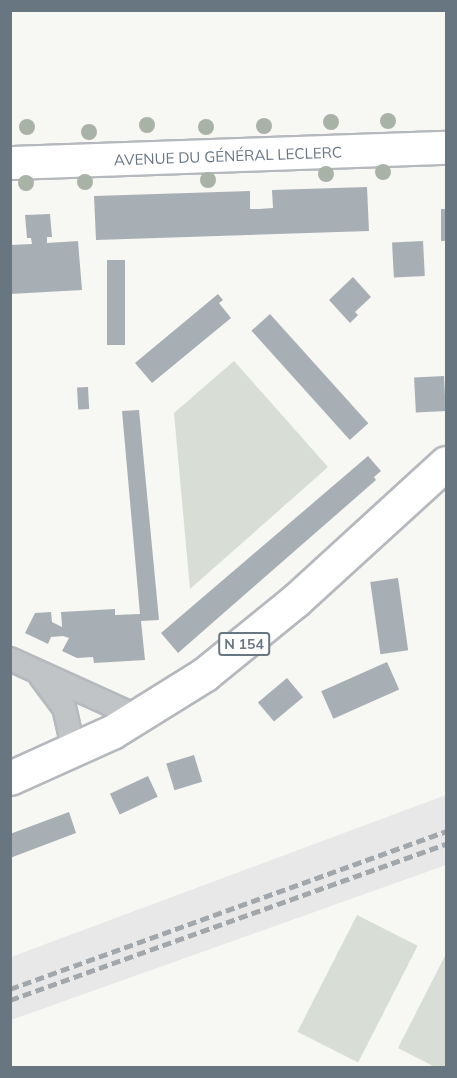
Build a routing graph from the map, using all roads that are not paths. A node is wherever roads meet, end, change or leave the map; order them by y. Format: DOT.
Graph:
graph roads {
  1 [pos="447,148"];
  2 [pos="10,163"];
  3 [pos="447,463"];
  4 [pos="447,482"];
  5 [pos="10,659"];
  6 [pos="34,670"];
  7 [pos="138,717"];
  8 [pos="74,751"];
  9 [pos="10,778"];
  10 [pos="10,793"];
  1 -- 2 [label="main road, AVENUE DU GÉNÉRAL LECLERC"];
  3 -- 7 [label="main road, N 154"];
  4 -- 10 [label="main road, N 154"];
  5 -- 6 [label="street"];
  6 -- 7 [label="street"];
  6 -- 8 [label="street"];
  7 -- 8 [label="main road, N 154"];
  8 -- 9 [label="main road, N 154"];
}
